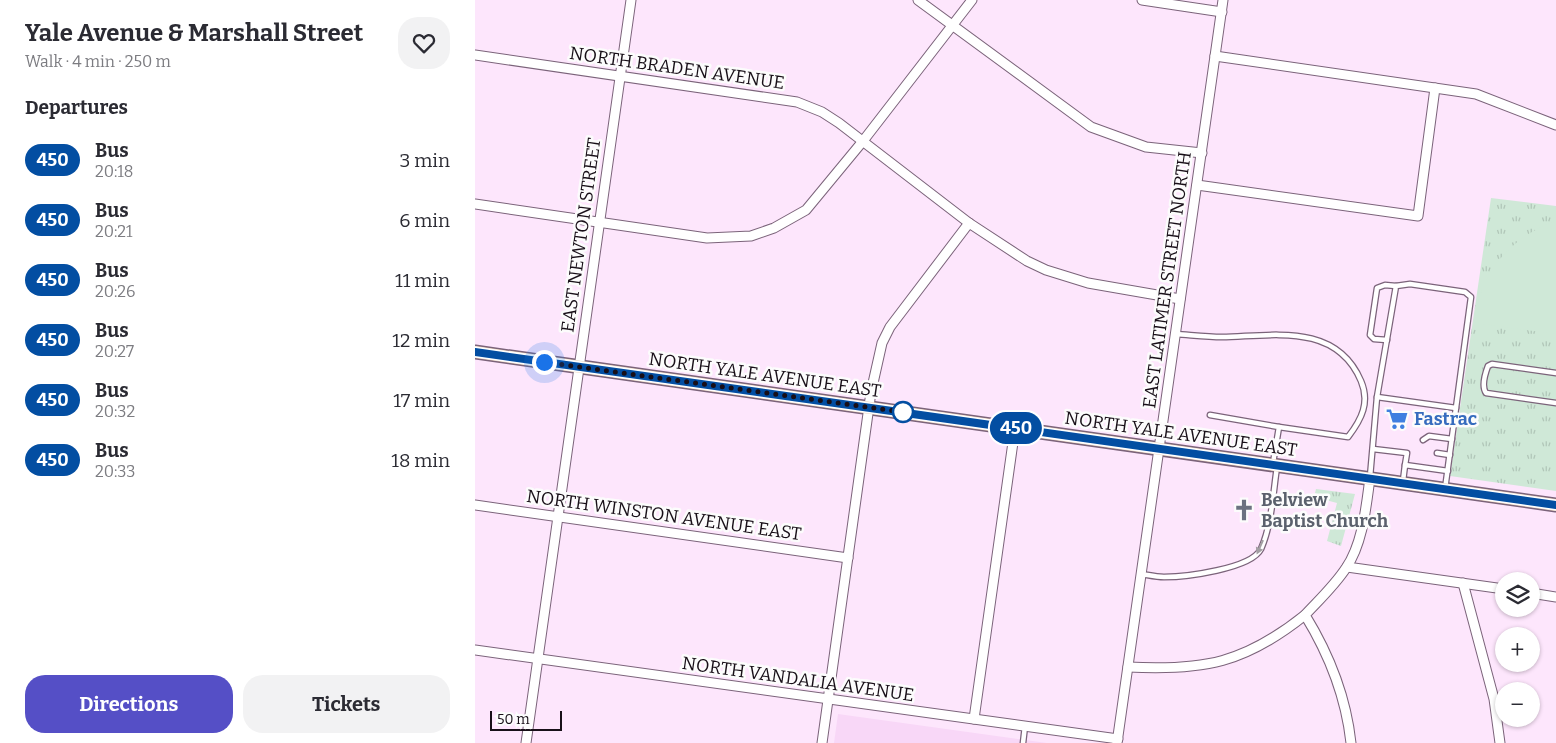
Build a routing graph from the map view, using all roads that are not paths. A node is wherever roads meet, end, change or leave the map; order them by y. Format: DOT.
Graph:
graph roads {
  1 [pos="631,0"];
  2 [pos="918,0"];
  3 [pos="972,0"];
  4 [pos="1141,0"];
  5 [pos="1223,0"];
  6 [pos="1222,12"];
  7 [pos="951,25"];
  8 [pos="475,55"];
  9 [pos="1215,56"];
  10 [pos="619,76"];
  11 [pos="1435,88"];
  12 [pos="1556,125"];
  13 [pos="863,141"];
  14 [pos="1202,153"];
  15 [pos="1197,185"];
  16 [pos="475,204"];
  17 [pos="599,222"];
  18 [pos="969,223"];
  19 [pos="1395,286"];
  20 [pos="1180,299"];
  21 [pos="1175,334"];
  22 [pos="1387,340"];
  23 [pos="475,352"];
  24 [pos="579,367"];
  25 [pos="1556,373"];
  26 [pos="1377,397"];
  27 [pos="1556,403"];
  28 [pos="869,407"];
  29 [pos="1456,408"];
  30 [pos="1210,416"];
  31 [pos="1279,427"];
  32 [pos="1015,428"];
  33 [pos="1452,439"];
  34 [pos="1423,440"];
  35 [pos="1159,448"];
  36 [pos="1373,449"];
  37 [pos="1437,453"];
  38 [pos="1450,455"];
  39 [pos="1275,465"];
  40 [pos="1405,465"];
  41 [pos="1448,471"];
  42 [pos="1370,478"];
  43 [pos="1403,483"];
  44 [pos="1445,489"];
  45 [pos="1556,504"];
  46 [pos="475,505"];
  47 [pos="558,517"];
  48 [pos="849,558"];
  49 [pos="1347,567"];
  50 [pos="1141,574"];
  51 [pos="1463,583"];
  52 [pos="1495,588"];
  53 [pos="1540,594"];
  54 [pos="1556,597"];
  55 [pos="1305,615"];
  56 [pos="475,650"];
  57 [pos="538,659"];
  58 [pos="1128,667"];
  59 [pos="828,701"];
  60 [pos="974,719"];
  61 [pos="1025,726"];
  62 [pos="1117,741"];
  63 [pos="526,743"];
  64 [pos="822,743"];
  65 [pos="1023,743"];
  66 [pos="1351,743"];
  67 [pos="1500,743"];
  1 -- 10 [label="street, EAST NEWTON STREET"];
  2 -- 7 [label="street"];
  3 -- 7 [label="street"];
  4 -- 6 [label="street"];
  5 -- 6 [label="street, EAST LATIMER STREET NORTH"];
  6 -- 9 [label="street, EAST LATIMER STREET NORTH"];
  7 -- 13 [label="street"];
  7 -- 14 [label="street"];
  8 -- 10 [label="street, NORTH BRADEN AVENUE"];
  9 -- 11 [label="street"];
  9 -- 14 [label="street, EAST LATIMER STREET NORTH"];
  10 -- 13 [label="street, NORTH BRADEN AVENUE"];
  10 -- 17 [label="street, EAST NEWTON STREET"];
  11 -- 12 [label="street"];
  11 -- 15 [label="street"];
  13 -- 17 [label="street"];
  13 -- 18 [label="street, NORTH BRADEN AVENUE"];
  14 -- 15 [label="street, EAST LATIMER STREET NORTH"];
  15 -- 20 [label="street, EAST LATIMER STREET NORTH"];
  16 -- 17 [label="street"];
  17 -- 24 [label="street, EAST NEWTON STREET"];
  18 -- 20 [label="street, NORTH BRADEN AVENUE"];
  18 -- 28 [label="street"];
  19 -- 22 [label="lane"];
  19 -- 22 [label="lane"];
  19 -- 29 [label="lane"];
  20 -- 21 [label="street, EAST LATIMER STREET NORTH"];
  21 -- 31 [label="lane"];
  21 -- 35 [label="street, EAST LATIMER STREET NORTH"];
  22 -- 26 [label="lane"];
  23 -- 24 [label="main road, NORTH YALE AVENUE EAST"];
  24 -- 28 [label="main road, NORTH YALE AVENUE EAST"];
  24 -- 47 [label="street, EAST NEWTON STREET"];
  25 -- 27 [label="lane"];
  26 -- 29 [label="lane"];
  26 -- 36 [label="lane"];
  28 -- 32 [label="main road, NORTH YALE AVENUE EAST"];
  28 -- 48 [label="street"];
  29 -- 33 [label="lane"];
  30 -- 31 [label="lane"];
  31 -- 39 [label="lane"];
  32 -- 35 [label="main road, NORTH YALE AVENUE EAST"];
  32 -- 60 [label="street"];
  33 -- 34 [label="lane"];
  33 -- 38 [label="lane"];
  35 -- 39 [label="main road, NORTH YALE AVENUE EAST"];
  35 -- 50 [label="street, EAST LATIMER STREET NORTH"];
  36 -- 40 [label="lane"];
  36 -- 42 [label="lane"];
  37 -- 38 [label="lane"];
  38 -- 41 [label="lane"];
  39 -- 42 [label="main road, NORTH YALE AVENUE EAST"];
  39 -- 50 [label="lane, one-way"];
  40 -- 41 [label="lane"];
  40 -- 43 [label="lane"];
  41 -- 44 [label="lane"];
  42 -- 43 [label="main road, NORTH YALE AVENUE EAST"];
  42 -- 49 [label="street"];
  43 -- 44 [label="main road, NORTH YALE AVENUE EAST"];
  44 -- 45 [label="main road, NORTH YALE AVENUE EAST"];
  46 -- 47 [label="street, NORTH WINSTON AVENUE EAST"];
  47 -- 48 [label="street, NORTH WINSTON AVENUE EAST"];
  47 -- 57 [label="street, EAST NEWTON STREET"];
  48 -- 59 [label="street"];
  49 -- 51 [label="street"];
  49 -- 55 [label="street"];
  50 -- 58 [label="street, EAST LATIMER STREET NORTH"];
  51 -- 52 [label="street"];
  51 -- 67 [label="street"];
  53 -- 54 [label="street"];
  55 -- 58 [label="street"];
  55 -- 66 [label="street"];
  56 -- 57 [label="street, NORTH VANDALIA AVENUE"];
  57 -- 59 [label="street, NORTH VANDALIA AVENUE"];
  57 -- 63 [label="street, EAST NEWTON STREET"];
  58 -- 62 [label="street, EAST LATIMER STREET NORTH"];
  59 -- 60 [label="street, NORTH VANDALIA AVENUE"];
  59 -- 64 [label="street"];
  60 -- 61 [label="street, NORTH VANDALIA AVENUE"];
  61 -- 62 [label="street, NORTH VANDALIA AVENUE"];
  61 -- 65 [label="lane"];
}
